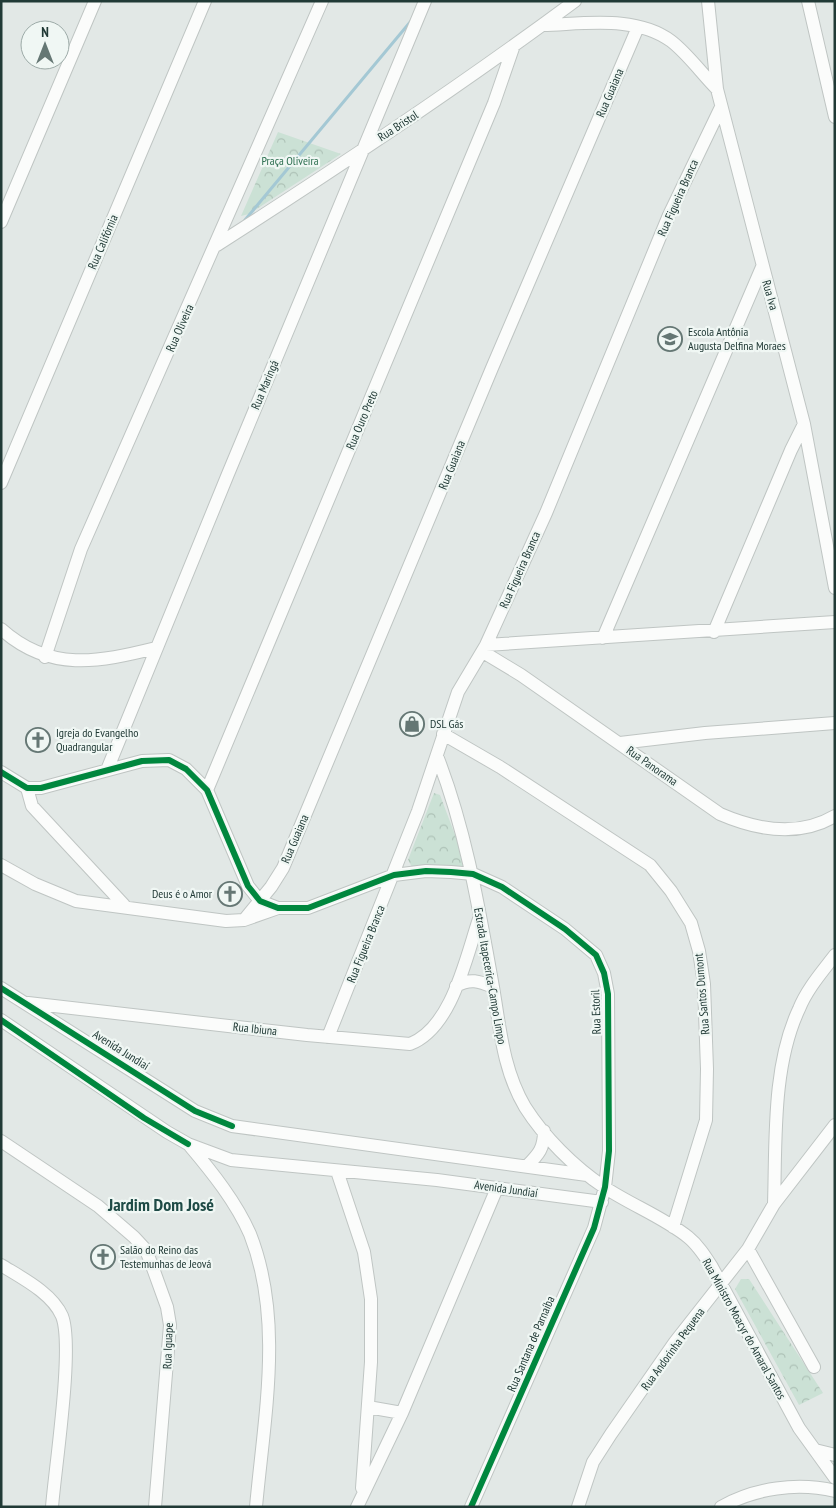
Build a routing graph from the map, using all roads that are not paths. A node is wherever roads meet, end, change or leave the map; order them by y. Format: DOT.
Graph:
graph roads {
  1 [pos="96,1"];
  2 [pos="205,1"];
  3 [pos="322,1"];
  4 [pos="425,1"];
  5 [pos="575,1"];
  6 [pos="708,1"];
  7 [pos="808,1"];
  8 [pos="543,25"];
  9 [pos="638,27"];
  10 [pos="513,48"];
  11 [pos="717,89"];
  12 [pos="721,107"];
  13 [pos="835,117"];
  14 [pos="365,147"];
  15 [pos="1,222"];
  16 [pos="217,245"];
  17 [pos="762,267"];
  18 [pos="804,424"];
  19 [pos="1,483"];
  20 [pos="835,588"];
  21 [pos="835,622"];
  22 [pos="1,629"];
  23 [pos="714,632"];
  24 [pos="603,638"];
  25 [pos="156,648"];
  26 [pos="485,648"];
  27 [pos="45,657"];
  28 [pos="835,723"];
  29 [pos="443,734"];
  30 [pos="620,743"];
  31 [pos="437,756"];
  32 [pos="107,770"];
  33 [pos="1,772"];
  34 [pos="27,788"];
  35 [pos="207,790"];
  36 [pos="835,816"];
  37 [pos="1,865"];
  38 [pos="473,874"];
  39 [pos="394,876"];
  40 [pos="260,901"];
  41 [pos="124,906"];
  42 [pos="283,908"];
  43 [pos="479,919"];
  44 [pos="244,920"];
  45 [pos="835,955"];
  46 [pos="456,986"];
  47 [pos="1,988"];
  48 [pos="493,988"];
  49 [pos="24,1002"];
  50 [pos="1,1020"];
  51 [pos="328,1037"];
  52 [pos="835,1125"];
  53 [pos="544,1131"];
  54 [pos="1,1142"];
  55 [pos="188,1144"];
  56 [pos="231,1160"];
  57 [pos="527,1166"];
  58 [pos="337,1171"];
  59 [pos="213,1173"];
  60 [pos="588,1175"];
  61 [pos="497,1188"];
  62 [pos="605,1188"];
  63 [pos="602,1202"];
  64 [pos="774,1204"];
  65 [pos="673,1227"];
  66 [pos="748,1249"];
  67 [pos="1,1264"];
  68 [pos="721,1286"];
  69 [pos="814,1367"];
  70 [pos="368,1407"];
  71 [pos="402,1413"];
  72 [pos="815,1450"];
  73 [pos="835,1455"];
  74 [pos="835,1478"];
  75 [pos="835,1491"];
  76 [pos="359,1501"];
  77 [pos="52,1507"];
  78 [pos="155,1507"];
  79 [pos="256,1507"];
  80 [pos="471,1507"];
  81 [pos="578,1507"];
  82 [pos="722,1507"];
  1 -- 15 [label="street"];
  2 -- 19 [label="street, Rua Califórnia"];
  3 -- 16 [label="street, Rua Oliveira"];
  4 -- 14 [label="street, Rua Maringá"];
  5 -- 8 [label="street, Rua Bristol"];
  6 -- 11 [label="street, Rua Iva"];
  7 -- 13 [label="street"];
  8 -- 9 [label="street"];
  8 -- 10 [label="street, Rua Bristol"];
  9 -- 11 [label="street"];
  9 -- 40 [label="street, Rua Guaiana"];
  10 -- 14 [label="street, Rua Bristol"];
  10 -- 35 [label="street, Rua Ouro Preto"];
  11 -- 12 [label="street, Rua Iva"];
  12 -- 17 [label="street, Rua Iva"];
  12 -- 26 [label="street, Rua Figueira Branca"];
  14 -- 16 [label="street, Rua Bristol"];
  14 -- 25 [label="street, Rua Maringá"];
  16 -- 27 [label="street, Rua Oliveira"];
  17 -- 18 [label="street, Rua Iva"];
  17 -- 24 [label="street"];
  18 -- 20 [label="street, Rua Iva"];
  18 -- 23 [label="street"];
  21 -- 23 [label="street"];
  22 -- 27 [label="street"];
  23 -- 24 [label="street"];
  24 -- 26 [label="street"];
  25 -- 27 [label="street"];
  25 -- 32 [label="street, Rua Maringá"];
  26 -- 29 [label="street, Rua Figueira Branca"];
  26 -- 30 [label="street, Rua Panorama"];
  28 -- 30 [label="street"];
  29 -- 31 [label="street, Rua Figueira Branca"];
  29 -- 65 [label="street, Rua Santos Dumont"];
  30 -- 36 [label="street, Rua Panorama"];
  31 -- 38 [label="street, Estrada Itapecerica-Campo Limpo"];
  31 -- 39 [label="street, Rua Figueira Branca"];
  32 -- 34 [label="street"];
  32 -- 35 [label="street"];
  33 -- 34 [label="street"];
  34 -- 41 [label="street"];
  35 -- 40 [label="street"];
  37 -- 41 [label="street"];
  38 -- 39 [label="street"];
  38 -- 43 [label="street, Estrada Itapecerica-Campo Limpo"];
  38 -- 62 [label="street, Rua Estoril"];
  39 -- 42 [label="street"];
  39 -- 51 [label="street, Rua Figueira Branca"];
  40 -- 42 [label="street"];
  40 -- 44 [label="street, Rua Guaiana"];
  41 -- 44 [label="street"];
  42 -- 44 [label="street"];
  43 -- 46 [label="street, Rua Ibiuna"];
  43 -- 48 [label="street, Estrada Itapecerica-Campo Limpo"];
  45 -- 64 [label="street"];
  46 -- 48 [label="street"];
  46 -- 51 [label="street, Rua Ibiuna"];
  47 -- 49 [label="street, Avenida Jundiaí"];
  48 -- 53 [label="street, Estrada Itapecerica-Campo Limpo"];
  49 -- 51 [label="street, Rua Ibiuna"];
  49 -- 57 [label="street, Avenida Jundiaí"];
  50 -- 55 [label="street, Avenida Jundiaí"];
  52 -- 64 [label="street, Rua Andorinha Pequena"];
  53 -- 57 [label="street"];
  53 -- 60 [label="street, Estrada Itapecerica-Campo Limpo"];
  54 -- 78 [label="street, Rua Iguape"];
  55 -- 56 [label="street, Avenida Jundiaí"];
  55 -- 59 [label="street"];
  56 -- 58 [label="street, Avenida Jundiaí"];
  56 -- 59 [label="street"];
  57 -- 60 [label="street, Avenida Jundiaí"];
  58 -- 61 [label="street, Avenida Jundiaí"];
  58 -- 70 [label="street"];
  59 -- 79 [label="street"];
  60 -- 62 [label="street, Estrada Itapecerica-Campo Limpo"];
  61 -- 63 [label="street, Avenida Jundiaí"];
  61 -- 71 [label="street"];
  62 -- 63 [label="street, Rua Santana de Parnaíba"];
  62 -- 65 [label="street, Rua Ministro Moacyr do Amaral Santos"];
  63 -- 80 [label="street, Rua Santana de Parnaíba"];
  64 -- 66 [label="street, Rua Andorinha Pequena"];
  65 -- 68 [label="street, Rua Ministro Moacyr do Amaral Santos"];
  66 -- 68 [label="street, Rua Andorinha Pequena"];
  66 -- 69 [label="street"];
  67 -- 77 [label="street"];
  68 -- 72 [label="street, Rua Ministro Moacyr do Amaral Santos"];
  68 -- 81 [label="street, Rua Andorinha Pequena"];
  70 -- 71 [label="street"];
  70 -- 76 [label="street"];
  71 -- 76 [label="street"];
  72 -- 73 [label="street"];
  72 -- 74 [label="street, Rua Ministro Moacyr do Amaral Santos"];
  75 -- 82 [label="street"];
}
